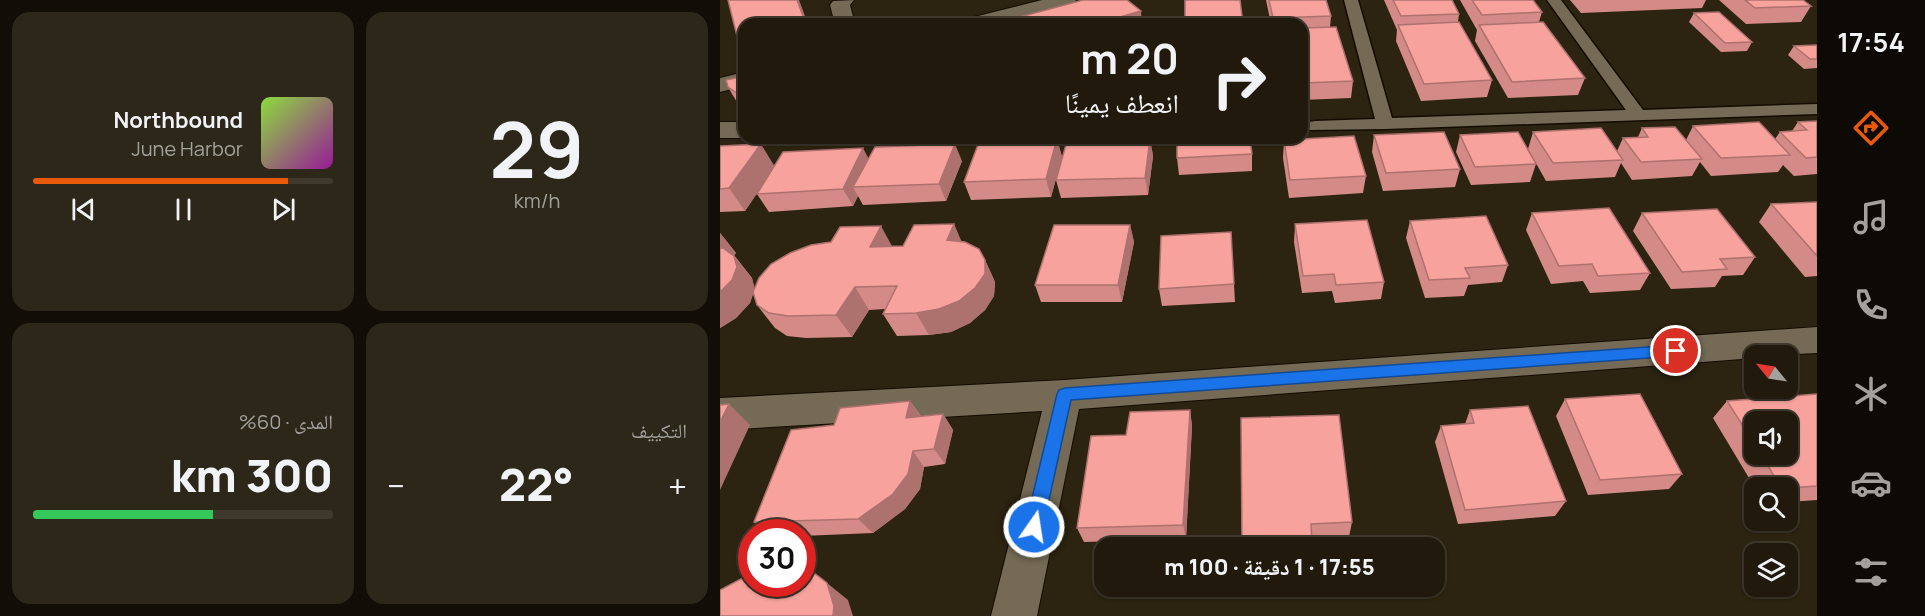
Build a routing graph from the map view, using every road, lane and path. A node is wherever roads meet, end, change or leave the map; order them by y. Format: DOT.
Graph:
graph roads {
  1 [pos="844,0"];
  2 [pos="1066,0"];
  3 [pos="1351,0"];
  4 [pos="1554,0"];
  5 [pos="843,18"];
  6 [pos="993,18"];
  7 [pos="738,80"];
  8 [pos="720,85"];
  9 [pos="1817,109"];
  10 [pos="1639,116"];
  11 [pos="1385,124"];
  12 [pos="1315,126"];
  13 [pos="1817,340"];
  14 [pos="1065,394"];
  15 [pos="720,414"];
  16 [pos="1014,616"];
  1 -- 5 [label="street"];
  2 -- 6 [label="street"];
  3 -- 11 [label="lane"];
  4 -- 10 [label="lane"];
  7 -- 8 [label="street"];
  9 -- 10 [label="lane"];
  10 -- 11 [label="lane"];
  11 -- 12 [label="lane"];
  13 -- 14 [label="street"];
  14 -- 15 [label="street"];
  14 -- 16 [label="street"];
}
